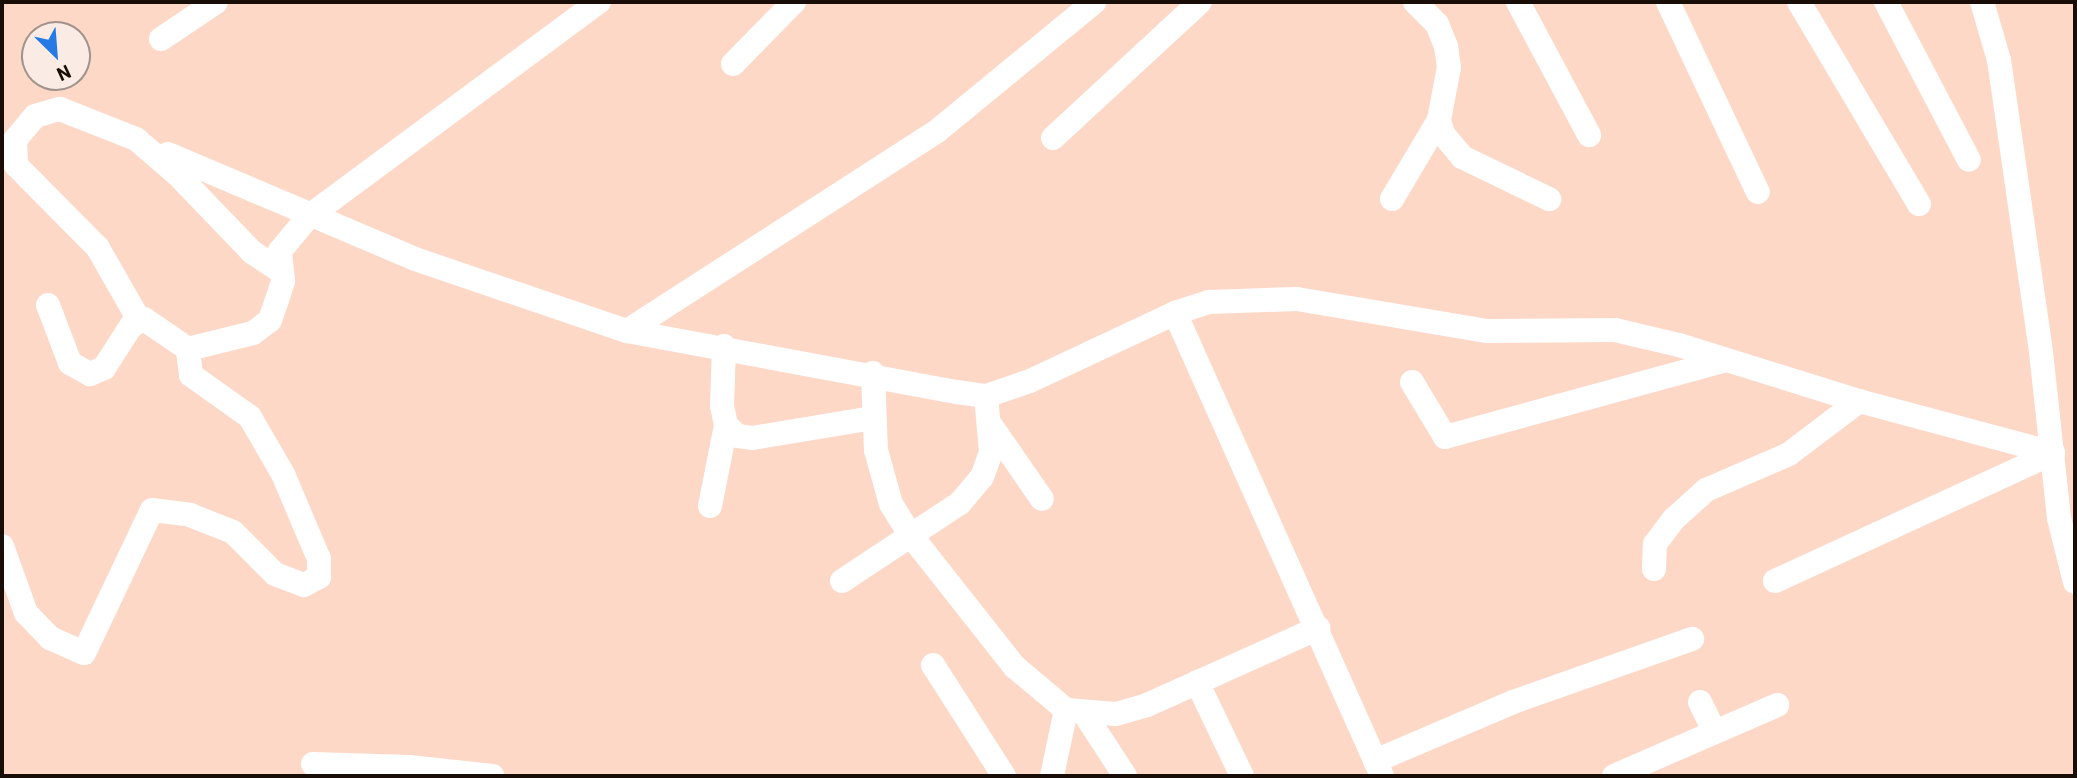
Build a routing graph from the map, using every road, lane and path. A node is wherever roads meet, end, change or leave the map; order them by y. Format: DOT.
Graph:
graph roads {
  1 [pos="216,2"];
  2 [pos="599,2"];
  3 [pos="794,2"];
  4 [pos="1094,2"];
  5 [pos="1200,2"];
  6 [pos="1415,2"];
  7 [pos="1518,2"];
  8 [pos="1668,2"];
  9 [pos="1799,2"];
  10 [pos="1886,2"];
  11 [pos="1982,2"];
  12 [pos="161,40"];
  13 [pos="733,64"];
  14 [pos="1438,120"];
  15 [pos="1589,135"];
  16 [pos="1053,138"];
  17 [pos="168,154"];
  18 [pos="1969,160"];
  19 [pos="1758,192"];
  20 [pos="1392,199"];
  21 [pos="1549,200"];
  22 [pos="1919,204"];
  23 [pos="308,217"];
  24 [pos="282,272"];
  25 [pos="48,305"];
  26 [pos="1175,313"];
  27 [pos="139,320"];
  28 [pos="627,331"];
  29 [pos="724,346"];
  30 [pos="188,349"];
  31 [pos="1726,360"];
  32 [pos="873,373"];
  33 [pos="1412,382"];
  34 [pos="986,396"];
  35 [pos="1858,401"];
  36 [pos="873,418"];
  37 [pos="990,424"];
  38 [pos="726,425"];
  39 [pos="2053,453"];
  40 [pos="1042,499"];
  41 [pos="710,506"];
  42 [pos="909,533"];
  43 [pos="2,546"];
  44 [pos="1654,569"];
  45 [pos="842,581"];
  46 [pos="1775,581"];
  47 [pos="2075,582"];
  48 [pos="1318,628"];
  49 [pos="1692,639"];
  50 [pos="933,665"];
  51 [pos="1197,682"];
  52 [pos="1700,702"];
  53 [pos="1777,705"];
  54 [pos="1075,712"];
  55 [pos="1714,731"];
  56 [pos="313,764"];
  57 [pos="1378,769"];
  58 [pos="493,776"];
  59 [pos="1004,776"];
  60 [pos="1052,776"];
  61 [pos="1125,776"];
  62 [pos="1242,776"];
  63 [pos="1614,776"];
  1 -- 12 [label="street"];
  2 -- 23 [label="street"];
  3 -- 13 [label="street"];
  4 -- 28 [label="street"];
  5 -- 16 [label="street"];
  6 -- 14 [label="street"];
  7 -- 15 [label="street"];
  8 -- 19 [label="street"];
  9 -- 22 [label="street"];
  10 -- 18 [label="street"];
  11 -- 39 [label="street"];
  14 -- 20 [label="street"];
  14 -- 21 [label="street"];
  17 -- 23 [label="street"];
  23 -- 24 [label="street"];
  23 -- 28 [label="street"];
  24 -- 27 [label="street"];
  24 -- 30 [label="street"];
  25 -- 27 [label="street"];
  26 -- 31 [label="street"];
  26 -- 34 [label="street"];
  26 -- 48 [label="street"];
  27 -- 30 [label="street"];
  28 -- 29 [label="street"];
  29 -- 32 [label="street"];
  29 -- 38 [label="street"];
  30 -- 43 [label="street"];
  31 -- 33 [label="street"];
  31 -- 35 [label="street"];
  32 -- 34 [label="street"];
  32 -- 36 [label="street"];
  34 -- 37 [label="street"];
  35 -- 39 [label="street"];
  35 -- 44 [label="street"];
  36 -- 38 [label="street"];
  36 -- 42 [label="street"];
  37 -- 40 [label="street"];
  37 -- 42 [label="street"];
  38 -- 41 [label="street"];
  39 -- 46 [label="street"];
  39 -- 47 [label="street"];
  42 -- 45 [label="street"];
  42 -- 54 [label="street"];
  48 -- 51 [label="street"];
  48 -- 57 [label="street"];
  49 -- 57 [label="street"];
  50 -- 59 [label="street"];
  51 -- 54 [label="street"];
  51 -- 62 [label="street"];
  52 -- 55 [label="street"];
  53 -- 55 [label="street"];
  54 -- 60 [label="street"];
  54 -- 61 [label="street"];
  55 -- 63 [label="street"];
  56 -- 58 [label="street"];
}
